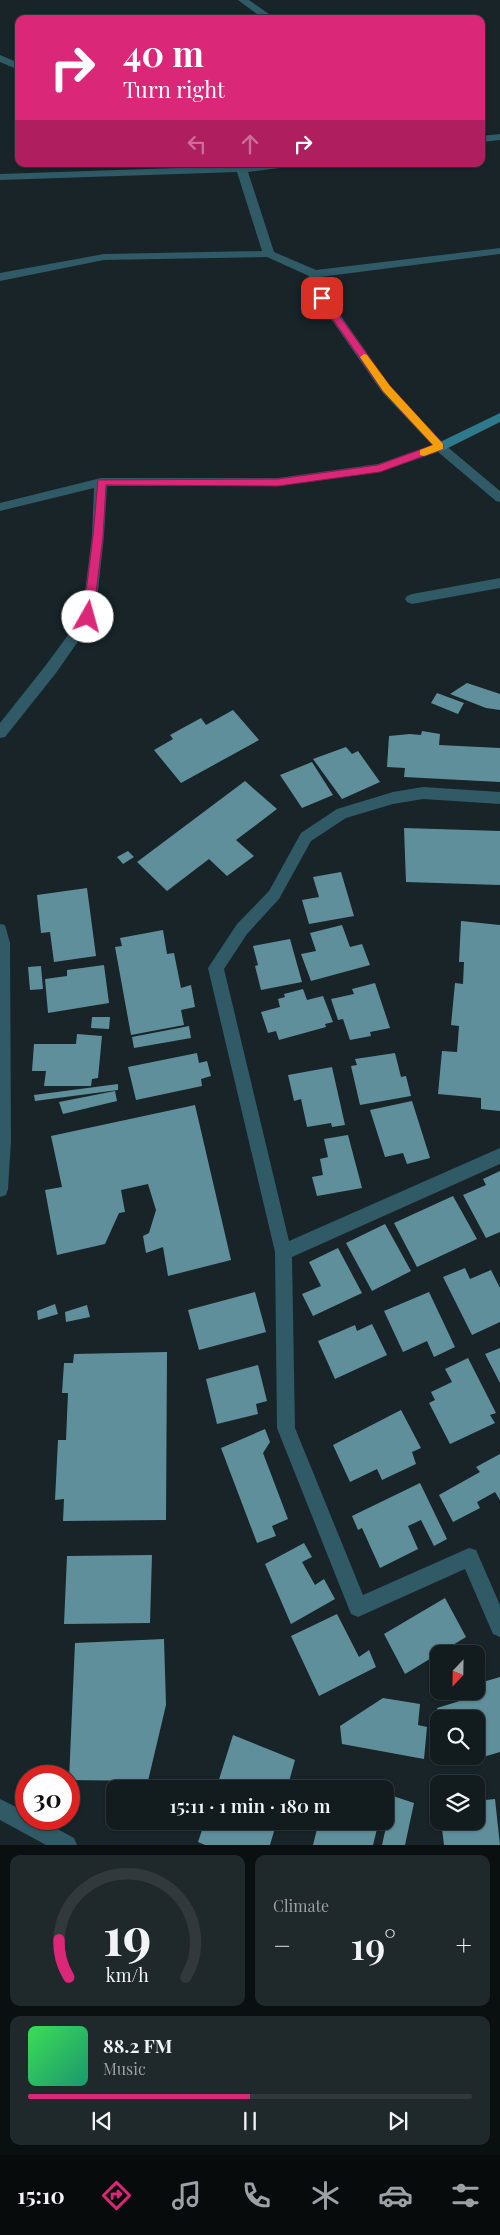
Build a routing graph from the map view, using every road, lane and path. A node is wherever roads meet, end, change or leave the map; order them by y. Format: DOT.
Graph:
graph roads {
  1 [pos="243,0"];
  2 [pos="266,15"];
  3 [pos="0,58"];
  4 [pos="15,66"];
  5 [pos="500,137"];
  6 [pos="485,139"];
  7 [pos="44,167"];
  8 [pos="241,167"];
  9 [pos="43,176"];
  10 [pos="0,177"];
  11 [pos="500,251"];
  12 [pos="269,254"];
  13 [pos="315,274"];
  14 [pos="0,277"];
  15 [pos="500,417"];
  16 [pos="440,447"];
  17 [pos="101,482"];
  18 [pos="500,498"];
  19 [pos="0,508"];
  20 [pos="500,583"];
  21 [pos="412,599"];
  22 [pos="0,733"];
  23 [pos="500,798"];
  24 [pos="0,930"];
  25 [pos="500,1156"];
  26 [pos="0,1189"];
  27 [pos="283,1252"];
  28 [pos="500,1627"];
  29 [pos="0,1809"];
  30 [pos="67,1845"];
  1 -- 2 [label="street"];
  3 -- 4 [label="street"];
  5 -- 6 [label="street"];
  7 -- 9 [label="street"];
  8 -- 9 [label="street"];
  8 -- 12 [label="street"];
  9 -- 10 [label="street"];
  11 -- 13 [label="street"];
  12 -- 13 [label="street"];
  12 -- 14 [label="street"];
  13 -- 16 [label="street"];
  15 -- 16 [label="street"];
  16 -- 17 [label="street"];
  16 -- 18 [label="street"];
  17 -- 19 [label="street"];
  17 -- 22 [label="street"];
  20 -- 21 [label="street"];
  23 -- 27 [label="street"];
  24 -- 26 [label="street"];
  25 -- 27 [label="street"];
  27 -- 28 [label="street"];
  29 -- 30 [label="street"];
}
